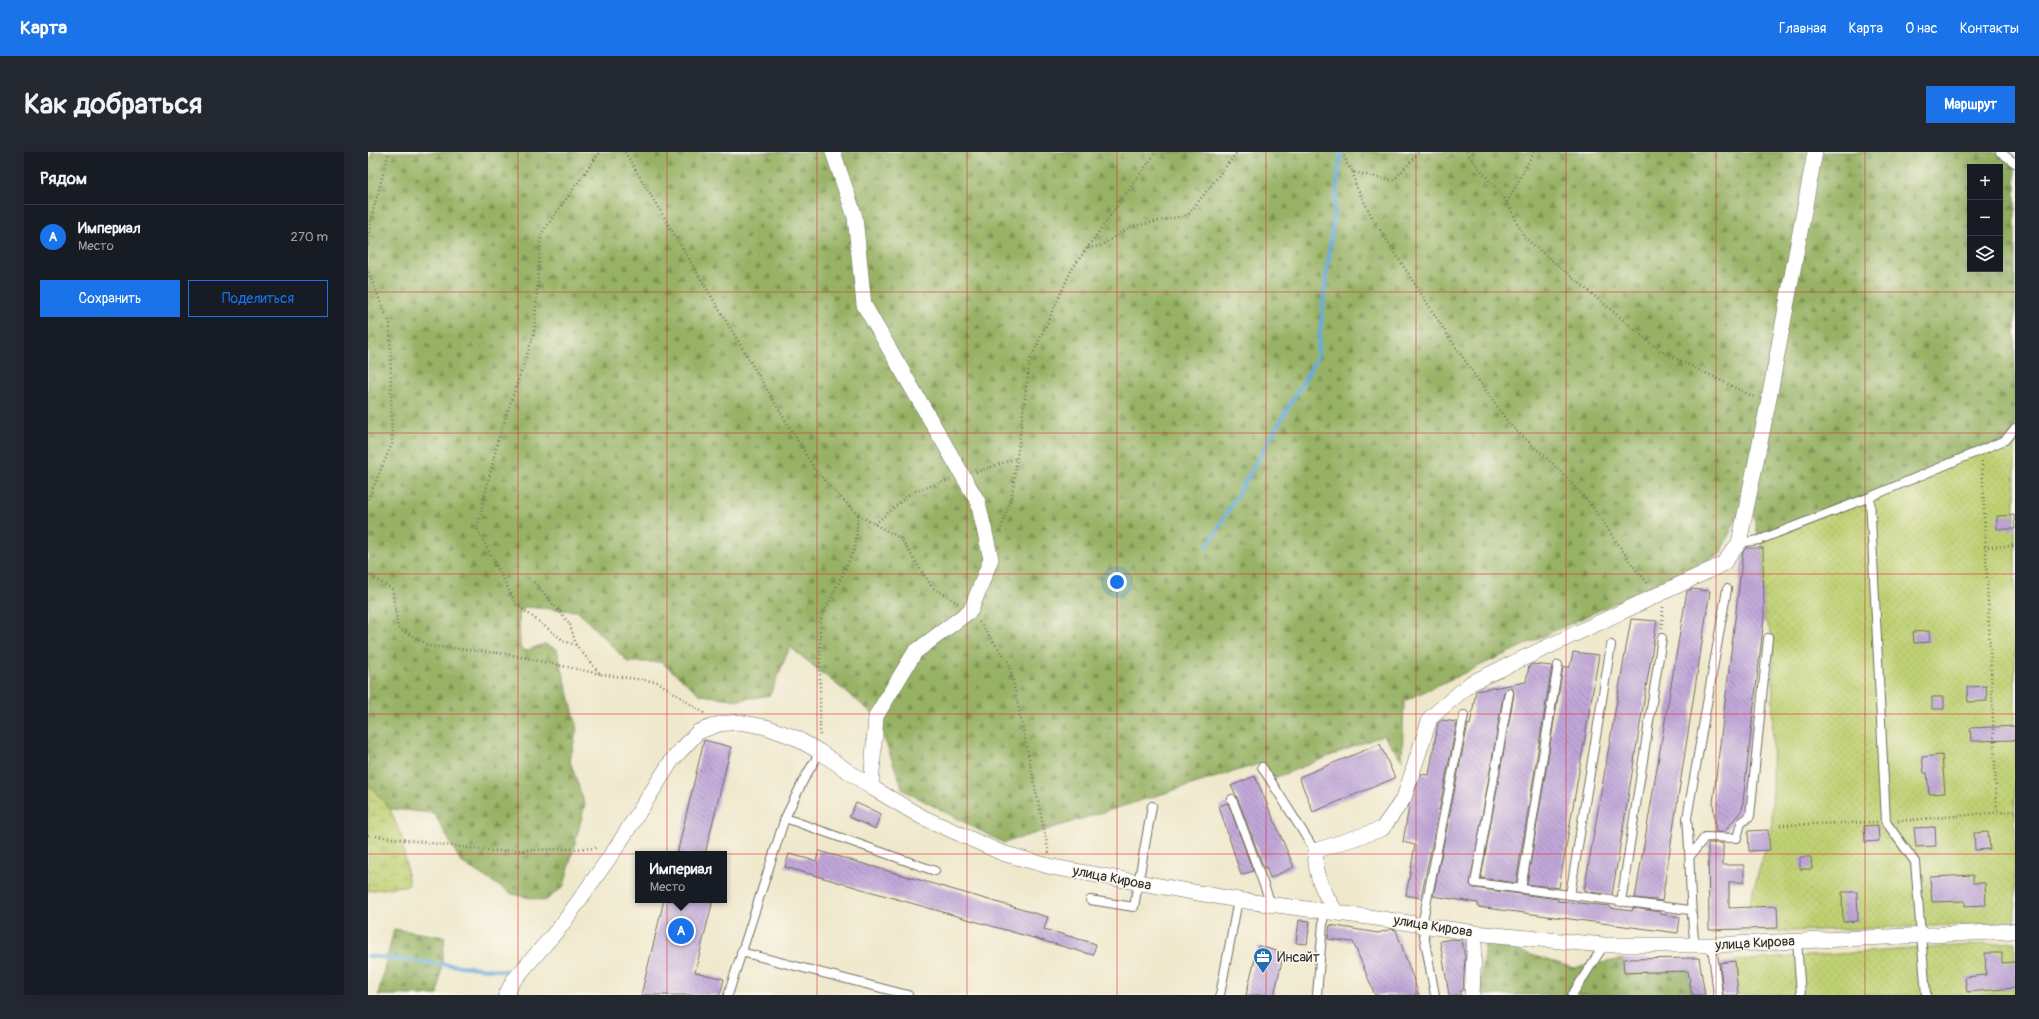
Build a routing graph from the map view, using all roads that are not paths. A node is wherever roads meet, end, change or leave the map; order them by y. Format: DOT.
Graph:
graph roads {
  1 [pos="833,152"];
  2 [pos="1815,152"];
  3 [pos="2000,152"];
  4 [pos="2015,163"];
  5 [pos="2015,428"];
  6 [pos="1870,497"];
  7 [pos="1739,543"];
  8 [pos="1727,589"];
  9 [pos="1662,638"];
  10 [pos="1768,638"];
  11 [pos="1611,645"];
  12 [pos="1558,665"];
  13 [pos="1509,693"];
  14 [pos="1464,715"];
  15 [pos="820,752"];
  16 [pos="1262,767"];
  17 [pos="871,787"];
  18 [pos="1232,799"];
  19 [pos="1152,806"];
  20 [pos="785,818"];
  21 [pos="1315,851"];
  22 [pos="1691,855"];
  23 [pos="935,871"];
  24 [pos="1140,884"];
  25 [pos="1521,889"];
  26 [pos="1570,895"];
  27 [pos="1090,900"];
  28 [pos="1238,900"];
  29 [pos="1621,902"];
  30 [pos="1271,904"];
  31 [pos="1690,910"];
  32 [pos="1330,911"];
  33 [pos="1422,925"];
  34 [pos="2015,931"];
  35 [pos="1475,933"];
  36 [pos="1922,935"];
  37 [pos="1797,941"];
  38 [pos="1604,945"];
  39 [pos="1712,945"];
  40 [pos="1695,946"];
  41 [pos="741,952"];
  42 [pos="506,995"];
  43 [pos="728,995"];
  44 [pos="908,995"];
  45 [pos="1220,995"];
  46 [pos="1317,995"];
  47 [pos="1435,995"];
  48 [pos="1472,995"];
  49 [pos="1572,995"];
  50 [pos="1718,995"];
  51 [pos="1801,995"];
  52 [pos="1926,995"];
  1 -- 17 [label="street"];
  2 -- 7 [label="street"];
  3 -- 4 [label="lane"];
  5 -- 6 [label="lane"];
  6 -- 7 [label="lane"];
  6 -- 36 [label="lane"];
  7 -- 21 [label="street"];
  8 -- 22 [label="lane"];
  9 -- 29 [label="lane"];
  10 -- 22 [label="lane"];
  11 -- 26 [label="lane"];
  12 -- 25 [label="lane"];
  13 -- 25 [label="lane"];
  14 -- 33 [label="lane"];
  15 -- 17 [label="street, улица Кирова"];
  15 -- 20 [label="lane"];
  15 -- 42 [label="street, улица Кирова"];
  16 -- 21 [label="lane"];
  17 -- 24 [label="street, улица Кирова"];
  18 -- 30 [label="lane"];
  19 -- 24 [label="lane"];
  20 -- 23 [label="lane"];
  20 -- 41 [label="lane"];
  21 -- 32 [label="street"];
  22 -- 31 [label="lane"];
  24 -- 27 [label="lane"];
  24 -- 28 [label="street, улица Кирова"];
  25 -- 26 [label="lane"];
  26 -- 29 [label="lane"];
  28 -- 30 [label="street, улица Кирова"];
  28 -- 45 [label="lane"];
  29 -- 31 [label="lane"];
  30 -- 32 [label="street, улица Кирова"];
  31 -- 40 [label="lane"];
  32 -- 33 [label="street, улица Кирова"];
  32 -- 46 [label="lane"];
  33 -- 35 [label="street, улица Кирова"];
  33 -- 47 [label="lane"];
  34 -- 36 [label="street, улица Кирова"];
  35 -- 38 [label="street, улица Кирова"];
  35 -- 48 [label="street"];
  36 -- 37 [label="street, улица Кирова"];
  36 -- 52 [label="lane"];
  37 -- 39 [label="street, улица Кирова"];
  37 -- 51 [label="lane"];
  38 -- 40 [label="street, улица Кирова"];
  38 -- 49 [label="lane"];
  39 -- 40 [label="street, улица Кирова"];
  39 -- 50 [label="lane"];
  41 -- 43 [label="lane"];
  41 -- 44 [label="lane"];
}
